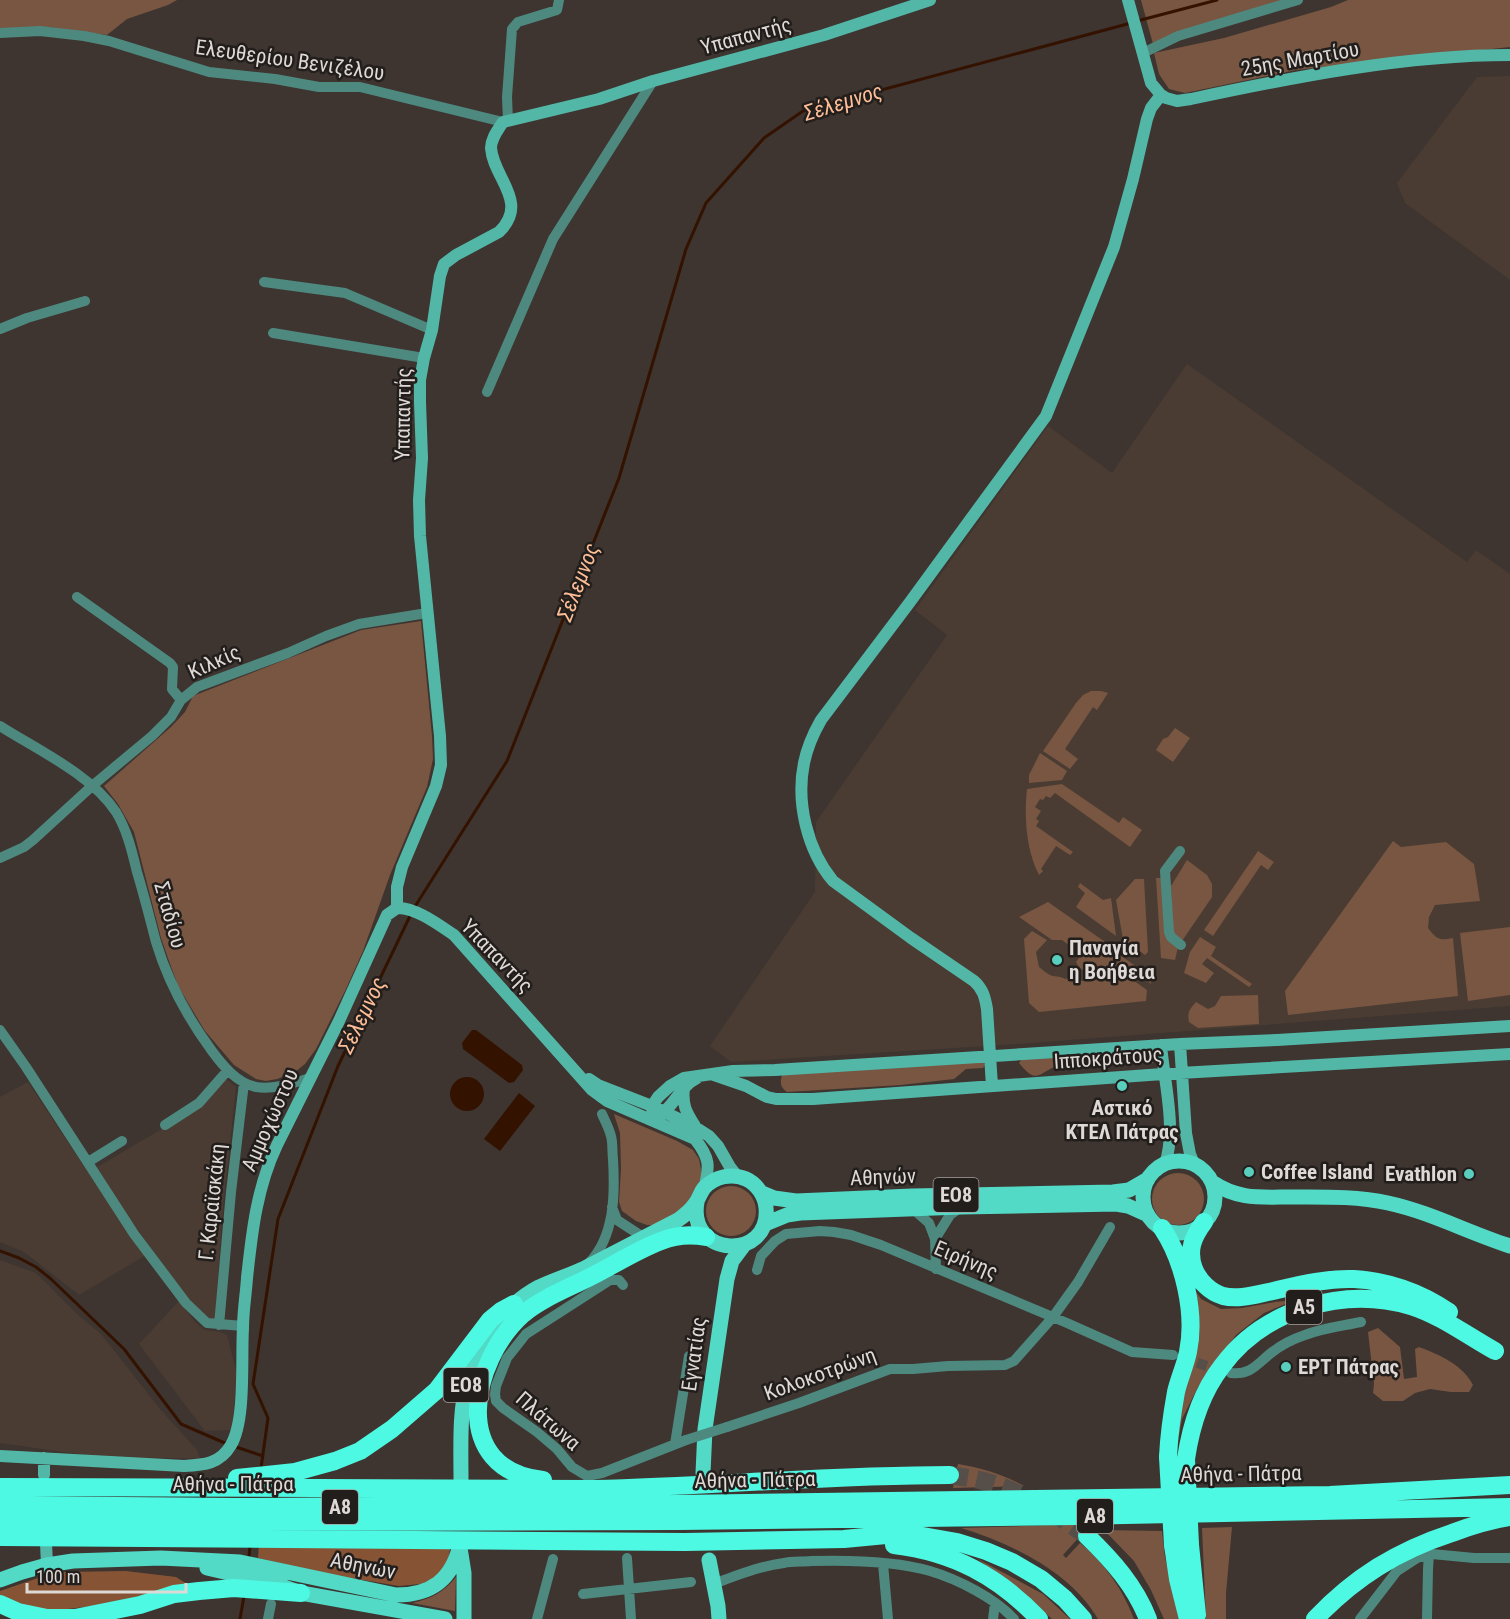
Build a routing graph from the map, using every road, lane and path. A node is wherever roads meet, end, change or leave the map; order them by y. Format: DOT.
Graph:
graph roads {
  1 [pos="559,0"];
  2 [pos="930,0"];
  3 [pos="1128,0"];
  4 [pos="1298,0"];
  5 [pos="0,33"];
  6 [pos="1143,53"];
  7 [pos="1510,55"];
  8 [pos="653,81"];
  9 [pos="1161,95"];
  10 [pos="506,121"];
  11 [pos="264,282"];
  12 [pos="85,301"];
  13 [pos="0,329"];
  14 [pos="432,330"];
  15 [pos="273,333"];
  16 [pos="423,358"];
  17 [pos="487,392"];
  18 [pos="77,597"];
  19 [pos="427,613"];
  20 [pos="181,700"];
  21 [pos="0,726"];
  22 [pos="92,786"];
  23 [pos="1180,850"];
  24 [pos="0,858"];
  25 [pos="401,908"];
  26 [pos="1181,945"];
  27 [pos="1510,1026"];
  28 [pos="0,1030"];
  29 [pos="1180,1044"];
  30 [pos="1161,1045"];
  31 [pos="1510,1054"];
  32 [pos="990,1056"];
  33 [pos="573,1069"];
  34 [pos="228,1070"];
  35 [pos="1182,1072"];
  36 [pos="713,1074"];
  37 [pos="1163,1074"];
  38 [pos="699,1076"];
  39 [pos="310,1078"];
  40 [pos="244,1083"];
  41 [pos="992,1086"];
  42 [pos="684,1088"];
  43 [pos="652,1106"];
  44 [pos="665,1112"];
  45 [pos="602,1114"];
  46 [pos="653,1120"];
  47 [pos="165,1125"];
  48 [pos="695,1127"];
  49 [pos="122,1141"];
  50 [pos="88,1162"];
  51 [pos="1165,1164"];
  52 [pos="1194,1164"];
  53 [pos="737,1176"];
  54 [pos="1148,1179"];
  55 [pos="1212,1182"];
  56 [pos="762,1193"];
  57 [pos="700,1195"];
  58 [pos="1254,1197"];
  59 [pos="612,1206"];
  60 [pos="961,1207"];
  61 [pos="912,1208"];
  62 [pos="1148,1215"];
  63 [pos="1209,1216"];
  64 [pos="765,1224"];
  65 [pos="1110,1227"];
  66 [pos="1162,1228"];
  67 [pos="643,1237"];
  68 [pos="706,1237"];
  69 [pos="935,1239"];
  70 [pos="744,1245"];
  71 [pos="1510,1246"];
  72 [pos="582,1269"];
  73 [pos="936,1269"];
  74 [pos="757,1270"];
  75 [pos="623,1285"];
  76 [pos="514,1304"];
  77 [pos="1053,1317"];
  78 [pos="1361,1322"];
  79 [pos="219,1325"];
  80 [pos="243,1326"];
  81 [pos="1496,1351"];
  82 [pos="1173,1355"];
  83 [pos="688,1356"];
  84 [pos="1510,1362"];
  85 [pos="1231,1373"];
  86 [pos="686,1440"];
  87 [pos="675,1444"];
  88 [pos="0,1456"];
  89 [pos="44,1458"];
  90 [pos="1177,1458"];
  91 [pos="703,1473"];
  92 [pos="44,1474"];
  93 [pos="950,1475"];
  94 [pos="461,1479"];
  95 [pos="1510,1485"];
  96 [pos="0,1487"];
  97 [pos="158,1488"];
  98 [pos="595,1489"];
  99 [pos="0,1505"];
  100 [pos="1510,1507"];
  101 [pos="1510,1517"];
  102 [pos="0,1521"];
  103 [pos="1088,1536"];
  104 [pos="0,1537"];
  105 [pos="844,1539"];
  106 [pos="46,1543"];
  107 [pos="1182,1545"];
  108 [pos="1430,1554"];
  109 [pos="160,1558"];
  110 [pos="627,1558"];
  111 [pos="1510,1558"];
  112 [pos="553,1559"];
  113 [pos="709,1560"];
  114 [pos="883,1564"];
  115 [pos="47,1565"];
  116 [pos="0,1580"];
  117 [pos="691,1582"];
  118 [pos="713,1584"];
  119 [pos="629,1589"];
  120 [pos="301,1593"];
  121 [pos="584,1594"];
  122 [pos="995,1603"];
  123 [pos="0,1604"];
  124 [pos="271,1604"];
  125 [pos="268,1619"];
  126 [pos="445,1619"];
  127 [pos="464,1619"];
  128 [pos="537,1619"];
  129 [pos="631,1619"];
  130 [pos="710,1619"];
  131 [pos="719,1619"];
  132 [pos="888,1619"];
  133 [pos="993,1619"];
  134 [pos="1014,1619"];
  135 [pos="1039,1619"];
  136 [pos="1083,1619"];
  137 [pos="1148,1619"];
  138 [pos="1188,1619"];
  139 [pos="1197,1619"];
  140 [pos="1316,1619"];
  141 [pos="1360,1619"];
  142 [pos="1427,1619"];
  1 -- 10 [label="street"];
  2 -- 8 [label="street, Υπαπαντής"];
  3 -- 6 [label="street"];
  4 -- 6 [label="street"];
  5 -- 10 [label="street, Ελευθερίου Βενιζέλου"];
  6 -- 9 [label="street"];
  7 -- 9 [label="street, 25ης Μαρτίου"];
  8 -- 10 [label="street, Υπαπαντής"];
  8 -- 17 [label="street"];
  9 -- 32 [label="street"];
  10 -- 14 [label="street, Υπαπαντής"];
  11 -- 14 [label="street"];
  12 -- 13 [label="street"];
  14 -- 16 [label="street, Υπαπαντής"];
  15 -- 16 [label="street"];
  16 -- 19 [label="street, Υπαπαντής"];
  18 -- 20 [label="street"];
  19 -- 20 [label="street, Κιλκίς"];
  19 -- 25 [label="street, Υπαπαντής"];
  20 -- 22 [label="street, Κιλκίς"];
  21 -- 22 [label="street, Σταδίου"];
  22 -- 24 [label="street, Κιλκίς"];
  22 -- 34 [label="street, Σταδίου"];
  23 -- 26 [label="street"];
  25 -- 33 [label="street, Υπαπαντής"];
  25 -- 39 [label="street, Αμμοχώστου"];
  27 -- 29 [label="street, Ιπποκράτους"];
  28 -- 50 [label="street"];
  29 -- 30 [label="street, Ιπποκράτους"];
  29 -- 35 [label="street"];
  30 -- 32 [label="street, Ιπποκράτους"];
  30 -- 37 [label="street"];
  31 -- 35 [label="street, Ιπποκράτους"];
  32 -- 36 [label="street, Ιπποκράτους"];
  32 -- 41 [label="street"];
  33 -- 43 [label="street"];
  33 -- 46 [label="street"];
  34 -- 40 [label="street, Σταδίου"];
  34 -- 47 [label="street"];
  35 -- 37 [label="street, Ιπποκράτους"];
  35 -- 52 [label="street"];
  36 -- 38 [label="street, Ιπποκράτους"];
  36 -- 41 [label="street, Ιπποκράτους"];
  37 -- 41 [label="street, Ιπποκράτους"];
  37 -- 51 [label="street"];
  38 -- 42 [label="street"];
  38 -- 43 [label="street, Ιπποκράτους"];
  39 -- 40 [label="street"];
  39 -- 80 [label="street, Αμμοχώστου"];
  40 -- 79 [label="street, Γ. Καραϊσκάκη"];
  42 -- 44 [label="street"];
  42 -- 48 [label="street"];
  43 -- 44 [label="street"];
  43 -- 46 [label="street"];
  44 -- 46 [label="street"];
  44 -- 48 [label="street"];
  45 -- 59 [label="street"];
  46 -- 57 [label="street"];
  48 -- 53 [label="street"];
  49 -- 50 [label="street"];
  50 -- 79 [label="street"];
  51 -- 52 [label="main road"];
  51 -- 54 [label="main road, Αθηνών / ΕΟ8"];
  52 -- 55 [label="main road"];
  53 -- 56 [label="main road, Αθηνών / ΕΟ8"];
  53 -- 57 [label="main road, ΕΟ8"];
  54 -- 56 [label="main road, Αθηνών / ΕΟ8"];
  54 -- 62 [label="main road"];
  55 -- 58 [label="main road"];
  55 -- 63 [label="main road"];
  56 -- 64 [label="main road"];
  57 -- 67 [label="main road, ΕΟ8"];
  57 -- 68 [label="main road"];
  58 -- 63 [label="main road"];
  58 -- 71 [label="main road"];
  59 -- 67 [label="street"];
  59 -- 72 [label="street"];
  60 -- 61 [label="main road, Αθηνών / ΕΟ8"];
  60 -- 62 [label="main road, Αθηνών / ΕΟ8"];
  60 -- 69 [label="street"];
  61 -- 64 [label="main road, Αθηνών / ΕΟ8"];
  61 -- 69 [label="street"];
  62 -- 66 [label="main road, Αθηνών / ΕΟ8"];
  63 -- 66 [label="main road"];
  63 -- 81 [label="highway"];
  64 -- 70 [label="main road, Αθηνών / ΕΟ8"];
  65 -- 77 [label="street, Κολοκοτρώνη"];
  66 -- 90 [label="highway"];
  67 -- 72 [label="main road, ΕΟ8"];
  68 -- 70 [label="main road"];
  68 -- 98 [label="highway"];
  69 -- 73 [label="street"];
  70 -- 91 [label="main road, Εγνατίας / ΕΟ8"];
  72 -- 76 [label="main road, ΕΟ8"];
  73 -- 74 [label="street, Ειρήνης"];
  73 -- 77 [label="street, Ειρήνης"];
  75 -- 87 [label="street, Πλάτωνα"];
  76 -- 94 [label="main road, ΕΟ8"];
  76 -- 97 [label="highway"];
  77 -- 82 [label="street, Ειρήνης"];
  77 -- 86 [label="street, Κολοκοτρώνη, bridge"];
  78 -- 85 [label="street"];
  79 -- 80 [label="street"];
  80 -- 89 [label="street, Αμμοχώστου"];
  81 -- 84 [label="highway, Α5"];
  81 -- 90 [label="highway, Α5"];
  83 -- 87 [label="street"];
  86 -- 87 [label="street, Πλάτωνα"];
  88 -- 89 [label="street"];
  89 -- 92 [label="street"];
  90 -- 107 [label="highway, Α5, bridge"];
  93 -- 98 [label="highway"];
  95 -- 99 [label="highway, Αθήνα - Πάτρα / Α8"];
  96 -- 97 [label="highway"];
  97 -- 98 [label="highway"];
  100 -- 102 [label="highway, Αθήνα - Πάτρα / Α8"];
  101 -- 140 [label="highway"];
  103 -- 137 [label="highway"];
  104 -- 105 [label="highway"];
  105 -- 135 [label="highway"];
  105 -- 136 [label="highway"];
  106 -- 115 [label="street"];
  107 -- 138 [label="highway"];
  107 -- 139 [label="highway, Α5"];
  108 -- 111 [label="street"];
  108 -- 141 [label="street"];
  108 -- 142 [label="street"];
  109 -- 115 [label="main road, Αθηνών"];
  109 -- 120 [label="main road, Αθηνών"];
  109 -- 127 [label="main road, Αθηνών"];
  110 -- 119 [label="street"];
  112 -- 128 [label="street"];
  113 -- 118 [label="main road"];
  114 -- 118 [label="street"];
  114 -- 122 [label="street"];
  114 -- 132 [label="street"];
  115 -- 116 [label="main road, Αθηνών"];
  117 -- 119 [label="street"];
  118 -- 130 [label="main road"];
  118 -- 131 [label="main road"];
  119 -- 121 [label="street"];
  119 -- 129 [label="street"];
  120 -- 123 [label="highway"];
  120 -- 126 [label="main road, Αθηνών"];
  122 -- 133 [label="street"];
  122 -- 134 [label="street"];
  124 -- 125 [label="street"];
}
